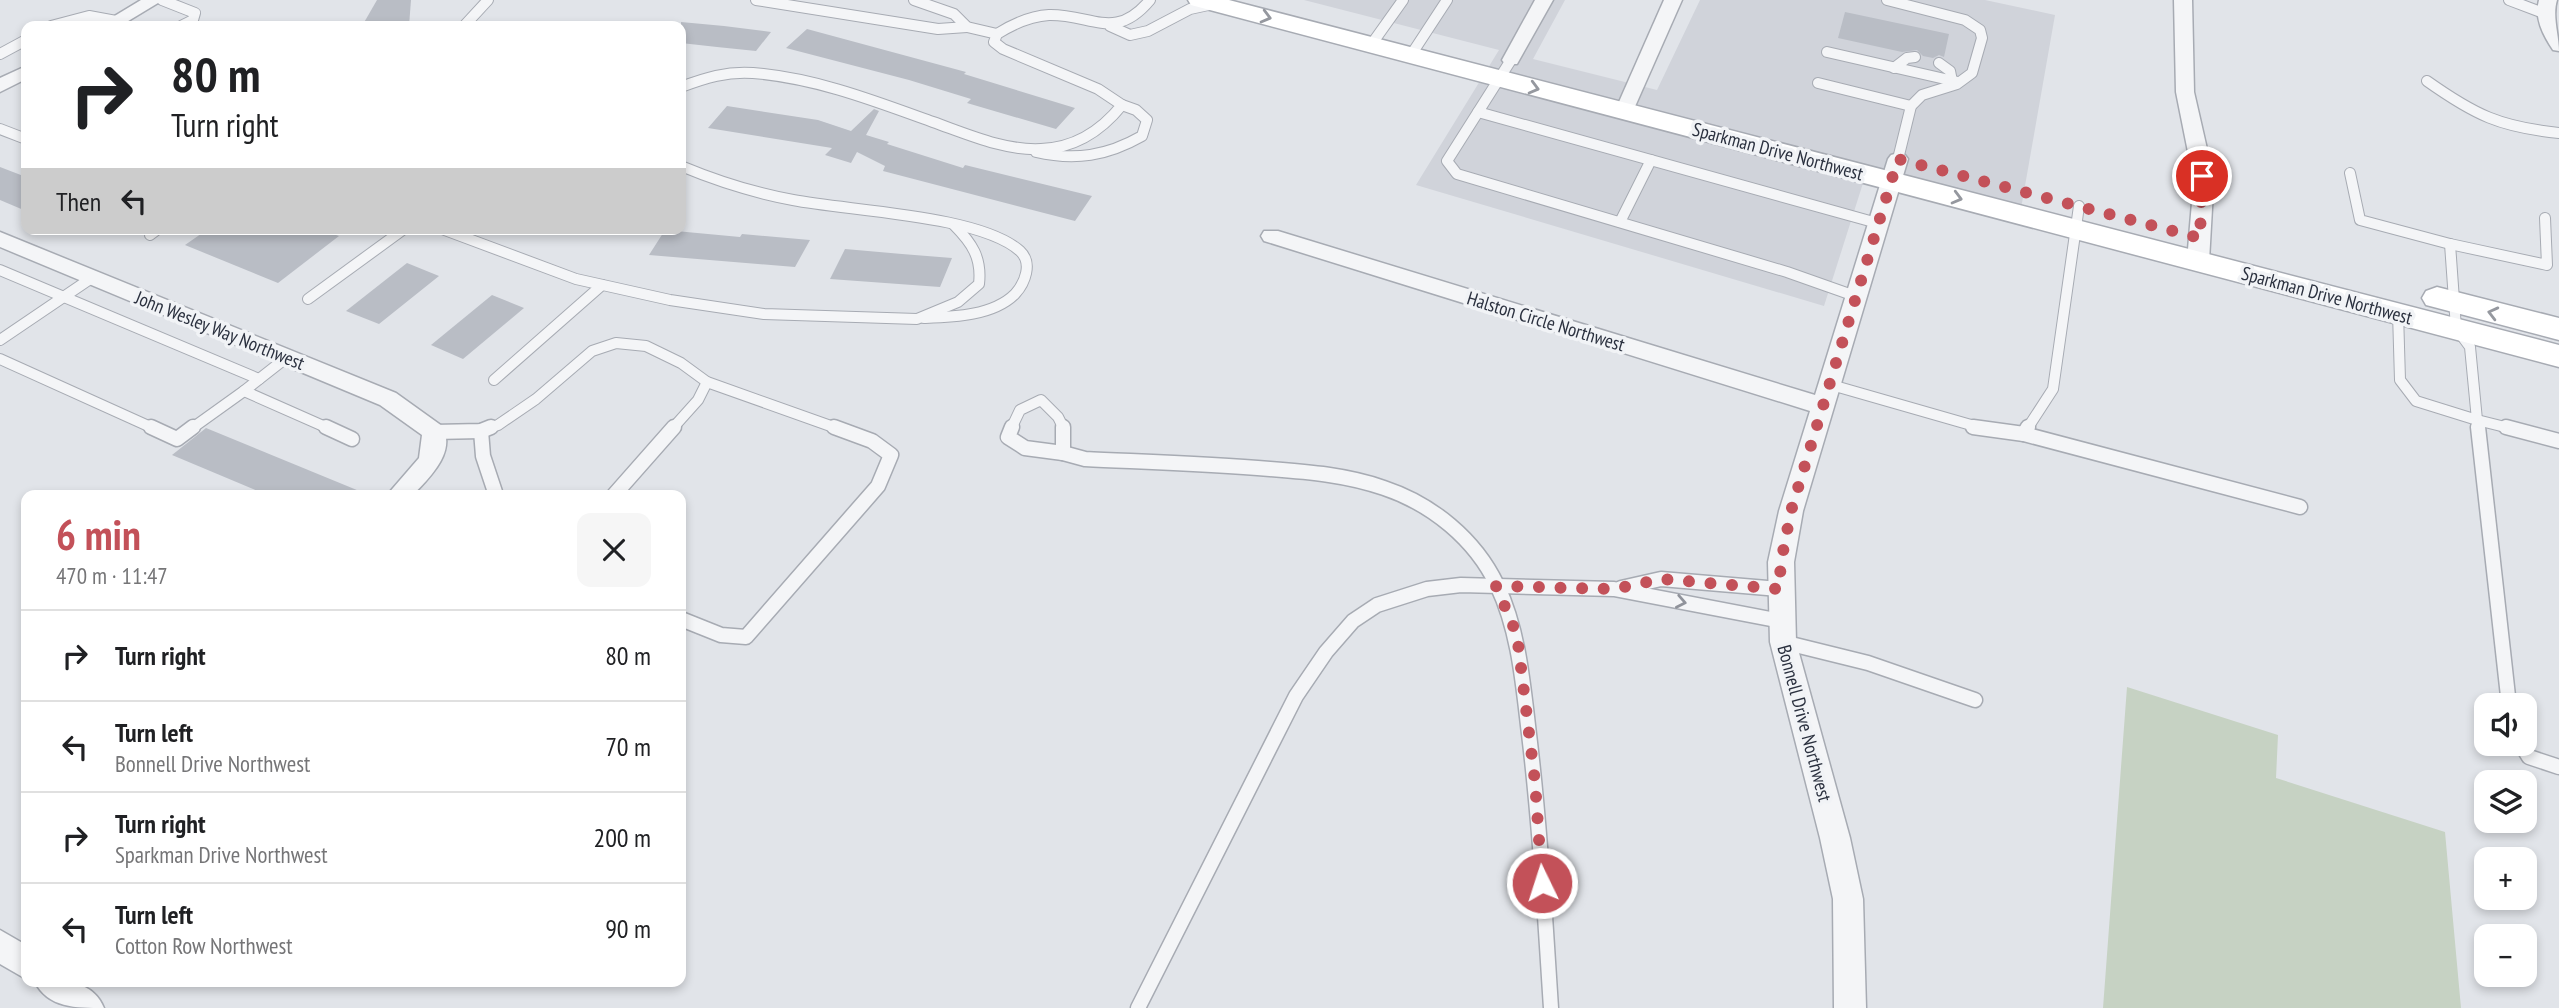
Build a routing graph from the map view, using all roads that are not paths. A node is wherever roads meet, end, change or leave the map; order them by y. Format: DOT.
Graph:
graph roads {
  1 [pos="154,0"];
  2 [pos="162,0"];
  3 [pos="488,0"];
  4 [pos="755,0"];
  5 [pos="914,0"];
  6 [pos="1150,0"];
  7 [pos="1281,0"];
  8 [pos="1403,0"];
  9 [pos="1447,0"];
  10 [pos="1544,0"];
  11 [pos="1674,0"];
  12 [pos="1886,0"];
  13 [pos="2183,0"];
  14 [pos="2509,0"];
  15 [pos="1207,2"];
  16 [pos="2547,7"];
  17 [pos="70,21"];
  18 [pos="103,21"];
  19 [pos="117,21"];
  20 [pos="191,21"];
  21 [pos="469,21"];
  22 [pos="1110,26"];
  23 [pos="967,27"];
  24 [pos="997,34"];
  25 [pos="1377,36"];
  26 [pos="21,43"];
  27 [pos="1417,46"];
  28 [pos="2559,46"];
  29 [pos="1827,52"];
  30 [pos="0,54"];
  31 [pos="1914,57"];
  32 [pos="1939,63"];
  33 [pos="1894,68"];
  34 [pos="1506,69"];
  35 [pos="21,76"];
  36 [pos="2427,81"];
  37 [pos="1955,82"];
  38 [pos="1818,83"];
  39 [pos="686,84"];
  40 [pos="0,86"];
  41 [pos="1628,101"];
  42 [pos="1122,105"];
  43 [pos="1910,106"];
  44 [pos="1478,112"];
  45 [pos="0,129"];
  46 [pos="2559,133"];
  47 [pos="21,137"];
  48 [pos="1025,149"];
  49 [pos="1651,160"];
  50 [pos="686,168"];
  51 [pos="1894,170"];
  52 [pos="2350,173"];
  53 [pos="2078,218"];
  54 [pos="2544,218"];
  55 [pos="1620,222"];
  56 [pos="1877,223"];
  57 [pos="954,225"];
  58 [pos="396,235"];
  59 [pos="458,235"];
  60 [pos="1270,236"];
  61 [pos="0,239"];
  62 [pos="2449,244"];
  63 [pos="2199,249"];
  64 [pos="0,270"];
  65 [pos="93,277"];
  66 [pos="602,285"];
  67 [pos="1855,296"];
  68 [pos="64,298"];
  69 [pos="308,299"];
  70 [pos="2398,313"];
  71 [pos="2455,316"];
  72 [pos="917,319"];
  73 [pos="2559,329"];
  74 [pos="0,340"];
  75 [pos="2559,356"];
  76 [pos="286,358"];
  77 [pos="0,359"];
  78 [pos="259,379"];
  79 [pos="494,380"];
  80 [pos="706,382"];
  81 [pos="244,391"];
  82 [pos="1825,395"];
  83 [pos="2477,420"];
  84 [pos="481,431"];
  85 [pos="434,432"];
  86 [pos="2024,434"];
  87 [pos="352,439"];
  88 [pos="2559,441"];
  89 [pos="1063,453"];
  90 [pos="404,490"];
  91 [pos="494,490"];
  92 [pos="618,490"];
  93 [pos="2300,507"];
  94 [pos="1496,586"];
  95 [pos="1614,589"];
  96 [pos="1779,589"];
  97 [pos="686,621"];
  98 [pos="1782,632"];
  99 [pos="2508,693"];
  100 [pos="1975,700"];
  101 [pos="2528,756"];
  102 [pos="2559,767"];
  103 [pos="0,945"];
  104 [pos="21,960"];
  105 [pos="58,987"];
  106 [pos="88,1008"];
  107 [pos="1138,1008"];
  108 [pos="1551,1008"];
  109 [pos="1850,1008"];
  1 -- 19 [label="street"];
  2 -- 20 [label="lane"];
  3 -- 21 [label="lane"];
  4 -- 23 [label="lane"];
  5 -- 23 [label="lane"];
  6 -- 22 [label="lane"];
  7 -- 25 [label="main road, Sparkman Drive Northwest"];
  8 -- 25 [label="lane"];
  9 -- 27 [label="lane"];
  10 -- 34 [label="street"];
  11 -- 41 [label="street"];
  12 -- 37 [label="lane"];
  13 -- 63 [label="street"];
  14 -- 16 [label="lane"];
  15 -- 22 [label="lane"];
  15 -- 25 [label="main road, Sparkman Drive Northwest, one-way"];
  16 -- 28 [label="street"];
  17 -- 18 [label="lane"];
  22 -- 24 [label="lane"];
  23 -- 24 [label="lane"];
  24 -- 42 [label="lane"];
  25 -- 27 [label="main road, Sparkman Drive Northwest"];
  26 -- 30 [label="lane"];
  27 -- 34 [label="main road, Sparkman Drive Northwest"];
  29 -- 33 [label="lane"];
  31 -- 33 [label="lane"];
  32 -- 37 [label="lane"];
  33 -- 37 [label="lane"];
  34 -- 41 [label="main road, Sparkman Drive Northwest"];
  34 -- 44 [label="lane"];
  35 -- 40 [label="street"];
  36 -- 46 [label="lane"];
  37 -- 43 [label="lane"];
  38 -- 43 [label="lane"];
  39 -- 48 [label="lane"];
  41 -- 51 [label="main road, Sparkman Drive Northwest"];
  42 -- 48 [label="lane"];
  42 -- 48 [label="lane"];
  43 -- 51 [label="lane"];
  44 -- 49 [label="lane"];
  44 -- 55 [label="lane"];
  45 -- 47 [label="lane"];
  49 -- 55 [label="lane"];
  49 -- 56 [label="lane"];
  50 -- 57 [label="lane"];
  51 -- 53 [label="main road, Sparkman Drive Northwest"];
  51 -- 56 [label="street, Bonnell Drive Northwest"];
  52 -- 62 [label="lane"];
  53 -- 63 [label="main road, Sparkman Drive Northwest"];
  53 -- 86 [label="lane"];
  54 -- 62 [label="lane"];
  55 -- 67 [label="lane"];
  56 -- 67 [label="street, Bonnell Drive Northwest"];
  57 -- 72 [label="lane"];
  57 -- 72 [label="lane"];
  58 -- 69 [label="lane"];
  59 -- 66 [label="lane"];
  60 -- 82 [label="street, Halston Circle Northwest"];
  61 -- 65 [label="street, John Wesley Way Northwest"];
  62 -- 71 [label="lane"];
  63 -- 70 [label="main road, Sparkman Drive Northwest"];
  63 -- 71 [label="main road, Sparkman Drive Northwest"];
  64 -- 68 [label="lane"];
  65 -- 68 [label="lane"];
  65 -- 76 [label="street, John Wesley Way Northwest"];
  66 -- 72 [label="lane"];
  66 -- 79 [label="lane"];
  67 -- 82 [label="street, Bonnell Drive Northwest"];
  68 -- 74 [label="lane"];
  68 -- 78 [label="lane"];
  70 -- 71 [label="main road, Sparkman Drive Northwest"];
  70 -- 83 [label="lane"];
  73 -- 71 [label="main road, Sparkman Drive Northwest, one-way"];
  71 -- 75 [label="main road, Sparkman Drive Northwest"];
  71 -- 83 [label="lane"];
  76 -- 78 [label="lane"];
  76 -- 85 [label="street, John Wesley Way Northwest"];
  77 -- 81 [label="lane"];
  78 -- 81 [label="lane"];
  80 -- 84 [label="lane"];
  80 -- 92 [label="lane"];
  80 -- 97 [label="lane"];
  81 -- 87 [label="lane"];
  82 -- 86 [label="lane"];
  82 -- 96 [label="street, Bonnell Drive Northwest"];
  83 -- 88 [label="lane"];
  83 -- 99 [label="lane"];
  84 -- 85 [label="lane"];
  84 -- 91 [label="lane"];
  85 -- 90 [label="street"];
  86 -- 93 [label="lane"];
  89 -- 89 [label="lane"];
  89 -- 94 [label="lane"];
  94 -- 95 [label="lane"];
  94 -- 107 [label="lane"];
  94 -- 108 [label="lane"];
  95 -- 96 [label="lane"];
  95 -- 98 [label="lane, one-way"];
  96 -- 98 [label="street, Bonnell Drive Northwest"];
  98 -- 100 [label="lane"];
  98 -- 109 [label="street, Bonnell Drive Northwest"];
  101 -- 102 [label="lane"];
  103 -- 104 [label="street"];
  105 -- 106 [label="street"];
}
